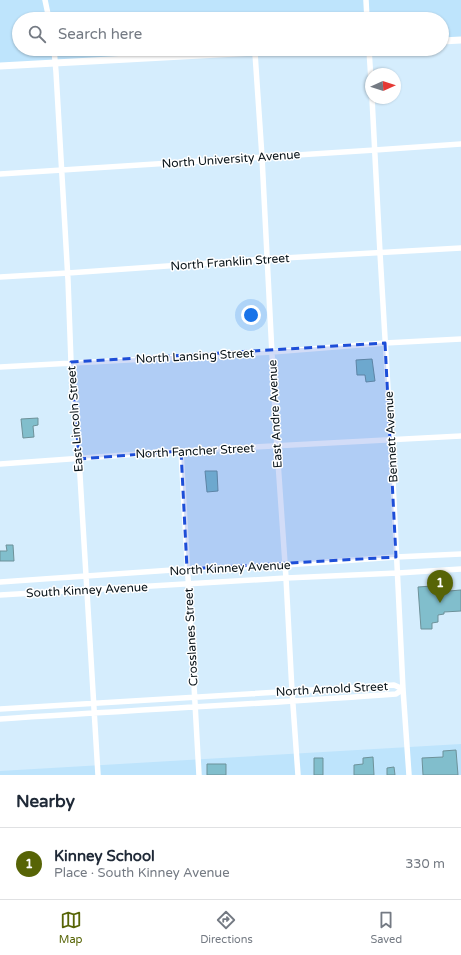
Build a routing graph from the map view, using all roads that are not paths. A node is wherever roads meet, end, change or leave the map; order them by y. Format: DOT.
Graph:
graph roads {
  1 [pos="45,0"];
  2 [pos="366,0"];
  3 [pos="48,12"];
  4 [pos="367,12"];
  5 [pos="461,40"];
  6 [pos="449,41"];
  7 [pos="55,56"];
  8 [pos="195,56"];
  9 [pos="255,56"];
  10 [pos="369,56"];
  11 [pos="56,63"];
  12 [pos="0,66"];
  13 [pos="370,68"];
  14 [pos="372,104"];
  15 [pos="461,144"];
  16 [pos="375,150"];
  17 [pos="262,157"];
  18 [pos="62,170"];
  19 [pos="0,174"];
  20 [pos="461,248"];
  21 [pos="380,253"];
  22 [pos="266,259"];
  23 [pos="68,273"];
  24 [pos="0,277"];
  25 [pos="461,339"];
  26 [pos="385,343"];
  27 [pos="272,352"];
  28 [pos="71,362"];
  29 [pos="0,367"];
  30 [pos="461,436"];
  31 [pos="391,440"];
  32 [pos="277,446"];
  33 [pos="181,451"];
  34 [pos="79,459"];
  35 [pos="0,464"];
  36 [pos="461,554"];
  37 [pos="396,558"];
  38 [pos="285,565"];
  39 [pos="461,569"];
  40 [pos="187,570"];
  41 [pos="398,573"];
  42 [pos="86,576"];
  43 [pos="286,578"];
  44 [pos="0,582"];
  45 [pos="188,584"];
  46 [pos="87,590"];
  47 [pos="0,595"];
  48 [pos="403,689"];
  49 [pos="292,691"];
  50 [pos="195,698"];
  51 [pos="292,702"];
  52 [pos="94,703"];
  53 [pos="195,707"];
  54 [pos="0,709"];
  55 [pos="94,712"];
  56 [pos="0,719"];
  57 [pos="98,775"];
  58 [pos="199,775"];
  59 [pos="298,775"];
  60 [pos="409,775"];
  1 -- 3 [label="street"];
  2 -- 4 [label="street"];
  5 -- 6 [label="street"];
  7 -- 11 [label="street, East Lincoln Street"];
  8 -- 11 [label="street"];
  9 -- 17 [label="street, East Andre Avenue"];
  10 -- 13 [label="street"];
  11 -- 12 [label="street"];
  11 -- 18 [label="street, East Lincoln Street"];
  14 -- 16 [label="street, Bennett Avenue"];
  15 -- 16 [label="street, North University Avenue"];
  16 -- 17 [label="street, North University Avenue"];
  16 -- 21 [label="street, Bennett Avenue"];
  17 -- 18 [label="street, North University Avenue"];
  17 -- 22 [label="street, East Andre Avenue"];
  18 -- 19 [label="street, North University Avenue"];
  18 -- 23 [label="street, East Lincoln Street"];
  20 -- 21 [label="street, North Franklin Street"];
  21 -- 22 [label="street, North Franklin Street"];
  21 -- 26 [label="street, Bennett Avenue"];
  22 -- 23 [label="street, North Franklin Street"];
  22 -- 27 [label="street, East Andre Avenue"];
  23 -- 24 [label="street, North Franklin Street"];
  23 -- 28 [label="street, East Lincoln Street"];
  25 -- 26 [label="street, North Lansing Street"];
  26 -- 27 [label="street, North Lansing Street"];
  26 -- 31 [label="street, Bennett Avenue"];
  27 -- 28 [label="street, North Lansing Street"];
  27 -- 32 [label="street, East Andre Avenue"];
  28 -- 29 [label="street, North Lansing Street"];
  28 -- 34 [label="street, East Lincoln Street"];
  30 -- 31 [label="street, North Fancher Street"];
  31 -- 32 [label="street, North Fancher Street"];
  31 -- 37 [label="street, Bennett Avenue"];
  32 -- 33 [label="street, North Fancher Street"];
  32 -- 38 [label="street, East Andre Avenue"];
  33 -- 34 [label="street, North Fancher Street"];
  33 -- 40 [label="street, Crosslanes Street"];
  34 -- 35 [label="street, North Fancher Street"];
  34 -- 42 [label="street, East Lincoln Street"];
  36 -- 37 [label="street, North Kinney Avenue"];
  37 -- 38 [label="street, North Kinney Avenue"];
  37 -- 41 [label="street, Bennett Avenue"];
  38 -- 40 [label="street, North Kinney Avenue"];
  38 -- 43 [label="street, East Andre Avenue"];
  39 -- 41 [label="street, South Kinney Avenue"];
  40 -- 42 [label="street, North Kinney Avenue"];
  40 -- 45 [label="street, Crosslanes Street"];
  41 -- 43 [label="street, South Kinney Avenue"];
  41 -- 48 [label="street, Bennett Avenue"];
  42 -- 44 [label="street, North Kinney Avenue"];
  42 -- 46 [label="street, East Lincoln Street"];
  43 -- 45 [label="street, South Kinney Avenue"];
  43 -- 49 [label="street, East Andre Avenue"];
  45 -- 46 [label="street, South Kinney Avenue"];
  45 -- 50 [label="street, Crosslanes Street"];
  46 -- 47 [label="street, South Kinney Avenue"];
  46 -- 52 [label="street, East Lincoln Street"];
  48 -- 49 [label="street, North Arnold Street"];
  48 -- 51 [label="street, North Arnold Street"];
  48 -- 60 [label="street, Bennett Avenue"];
  49 -- 50 [label="street, North Arnold Street"];
  49 -- 51 [label="street, East Andre Avenue"];
  50 -- 52 [label="street, North Arnold Street"];
  50 -- 53 [label="street, Crosslanes Street"];
  51 -- 53 [label="street, North Arnold Street"];
  51 -- 59 [label="street, East Andre Avenue"];
  52 -- 54 [label="street, North Arnold Street"];
  52 -- 55 [label="street, East Lincoln Street"];
  53 -- 55 [label="street, North Arnold Street"];
  53 -- 58 [label="street, Crosslanes Street"];
  55 -- 56 [label="street, North Arnold Street"];
  55 -- 57 [label="street, East Lincoln Street"];
}
